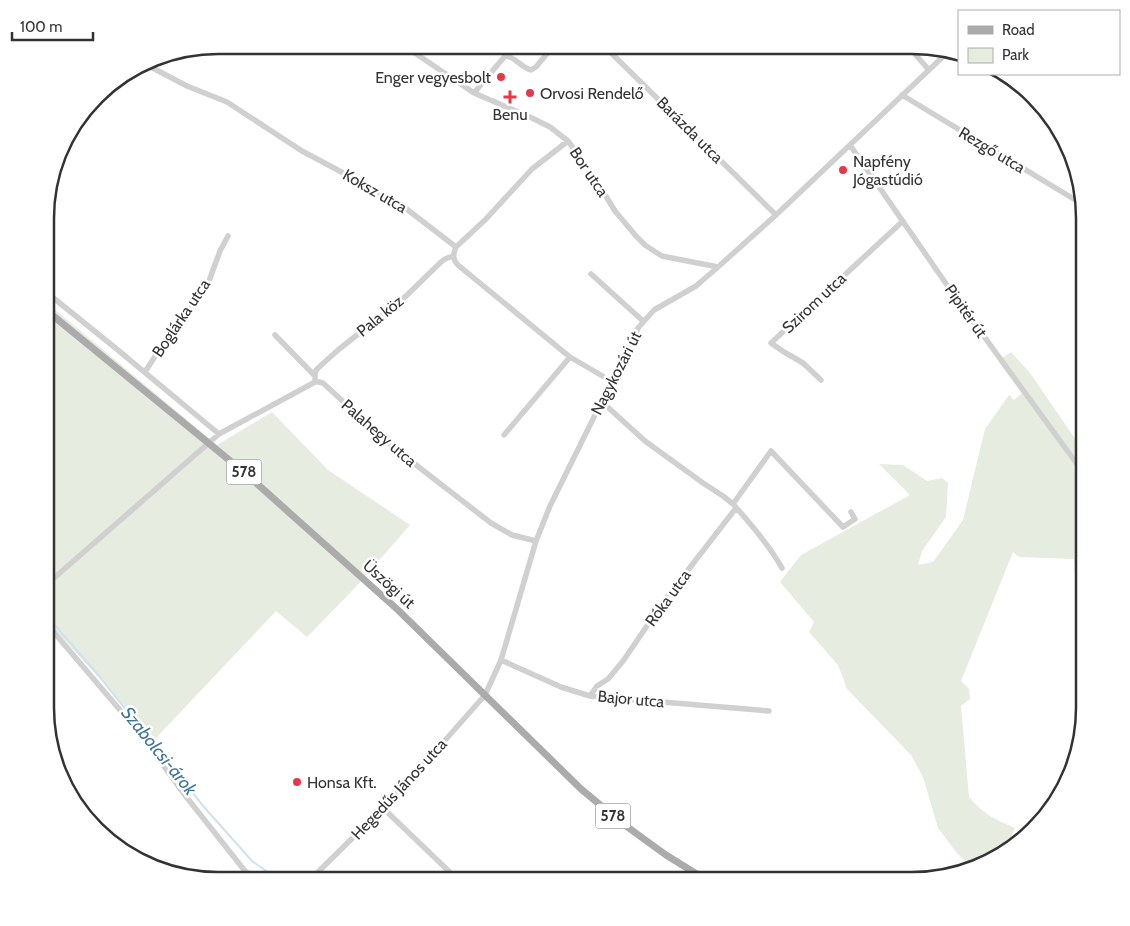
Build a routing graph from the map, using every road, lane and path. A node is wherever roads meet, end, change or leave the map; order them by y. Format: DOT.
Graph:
graph roads {
  1 [pos="416,54"];
  2 [pos="547,54"];
  3 [pos="613,54"];
  4 [pos="915,54"];
  5 [pos="943,57"];
  6 [pos="152,68"];
  7 [pos="929,70"];
  8 [pos="474,93"];
  9 [pos="902,95"];
  10 [pos="568,141"];
  11 [pos="850,145"];
  12 [pos="1075,200"];
  13 [pos="776,215"];
  14 [pos="903,220"];
  15 [pos="228,236"];
  16 [pos="456,246"];
  17 [pos="453,256"];
  18 [pos="718,267"];
  19 [pos="591,274"];
  20 [pos="54,298"];
  21 [pos="54,317"];
  22 [pos="643,321"];
  23 [pos="275,335"];
  24 [pos="570,357"];
  25 [pos="145,372"];
  26 [pos="315,379"];
  27 [pos="821,380"];
  28 [pos="611,381"];
  29 [pos="601,402"];
  30 [pos="219,434"];
  31 [pos="504,435"];
  32 [pos="209,443"];
  33 [pos="1076,463"];
  34 [pos="735,506"];
  35 [pos="851,512"];
  36 [pos="536,541"];
  37 [pos="782,568"];
  38 [pos="54,578"];
  39 [pos="54,632"];
  40 [pos="501,660"];
  41 [pos="485,694"];
  42 [pos="590,696"];
  43 [pos="769,711"];
  44 [pos="383,808"];
  45 [pos="246,872"];
  46 [pos="317,872"];
  47 [pos="449,872"];
  48 [pos="693,872"];
  1 -- 8 [label="street, Bor utca"];
  2 -- 8 [label="street"];
  3 -- 13 [label="street, Barázda utca"];
  4 -- 7 [label="street"];
  5 -- 7 [label="street, Nagykozári út"];
  6 -- 16 [label="street, Koksz utca"];
  7 -- 9 [label="street, Nagykozári út"];
  8 -- 10 [label="street, Bor utca"];
  9 -- 11 [label="street, Nagykozári út"];
  9 -- 12 [label="street, Rezgő utca"];
  10 -- 16 [label="street"];
  10 -- 18 [label="street, Bor utca"];
  11 -- 13 [label="street, Nagykozári út"];
  11 -- 14 [label="street, Pipitér út"];
  13 -- 18 [label="street, Nagykozári út"];
  14 -- 27 [label="street, Szirom utca"];
  14 -- 33 [label="street, Pipitér út"];
  15 -- 25 [label="street, Boglárka utca"];
  16 -- 17 [label="street"];
  17 -- 24 [label="street"];
  17 -- 26 [label="street, Pala köz"];
  18 -- 22 [label="street, Nagykozári út"];
  19 -- 22 [label="street"];
  20 -- 25 [label="street"];
  21 -- 32 [label="main road, Üszögi út / 578"];
  22 -- 28 [label="street, Nagykozári út"];
  23 -- 26 [label="street, Palahegy utca"];
  24 -- 28 [label="street"];
  24 -- 31 [label="street"];
  25 -- 30 [label="street"];
  26 -- 30 [label="street"];
  26 -- 36 [label="street, Palahegy utca"];
  28 -- 29 [label="street, Nagykozári út"];
  29 -- 34 [label="street"];
  29 -- 36 [label="street, Nagykozári út"];
  30 -- 32 [label="street"];
  32 -- 38 [label="street"];
  32 -- 41 [label="main road, Üszögi út / 578"];
  34 -- 35 [label="street, Róka utca"];
  34 -- 37 [label="street"];
  34 -- 42 [label="street, Róka utca"];
  36 -- 40 [label="street, Nagykozári út"];
  39 -- 45 [label="street"];
  40 -- 41 [label="street, Nagykozári út"];
  40 -- 42 [label="street, Bajor utca"];
  41 -- 44 [label="street, Hegedűs János utca"];
  41 -- 48 [label="main road, Üszögi út / 578"];
  42 -- 43 [label="street, Bajor utca"];
  44 -- 46 [label="street, Hegedűs János utca"];
  44 -- 47 [label="street"];
}
